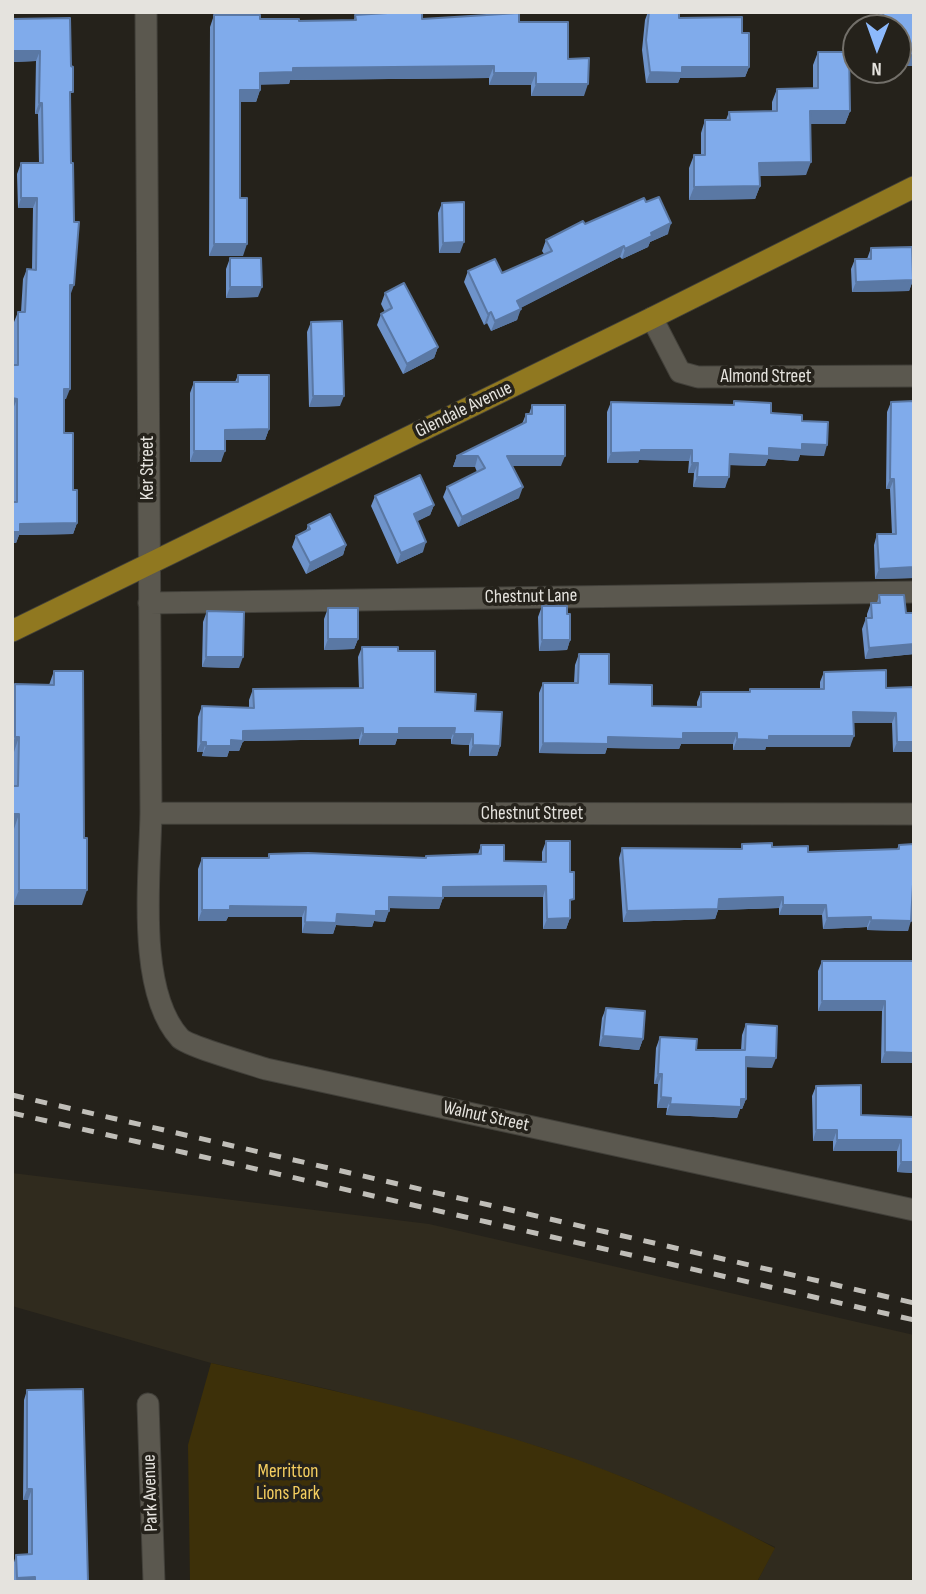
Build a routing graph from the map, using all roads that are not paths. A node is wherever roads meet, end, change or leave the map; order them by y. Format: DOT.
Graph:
graph roads {
  1 [pos="146,12"];
  2 [pos="914,187"];
  3 [pos="652,318"];
  4 [pos="914,376"];
  5 [pos="148,566"];
  6 [pos="914,592"];
  7 [pos="149,603"];
  8 [pos="12,631"];
  9 [pos="151,813"];
  10 [pos="914,814"];
  11 [pos="149,924"];
  12 [pos="914,1210"];
  13 [pos="148,1404"];
  14 [pos="155,1582"];
  1 -- 5 [label="street, Ker Street"];
  2 -- 3 [label="main road, Glendale Avenue"];
  3 -- 4 [label="street, Almond Street"];
  3 -- 5 [label="main road, Glendale Avenue"];
  5 -- 7 [label="street, Ker Street"];
  5 -- 8 [label="main road, Glendale Avenue"];
  6 -- 7 [label="street, Chestnut Lane"];
  7 -- 9 [label="street, Ker Street"];
  9 -- 10 [label="street, Chestnut Street"];
  9 -- 11 [label="street, Ker Street"];
  11 -- 12 [label="street, Walnut Street"];
  13 -- 14 [label="street, Park Avenue"];
}
